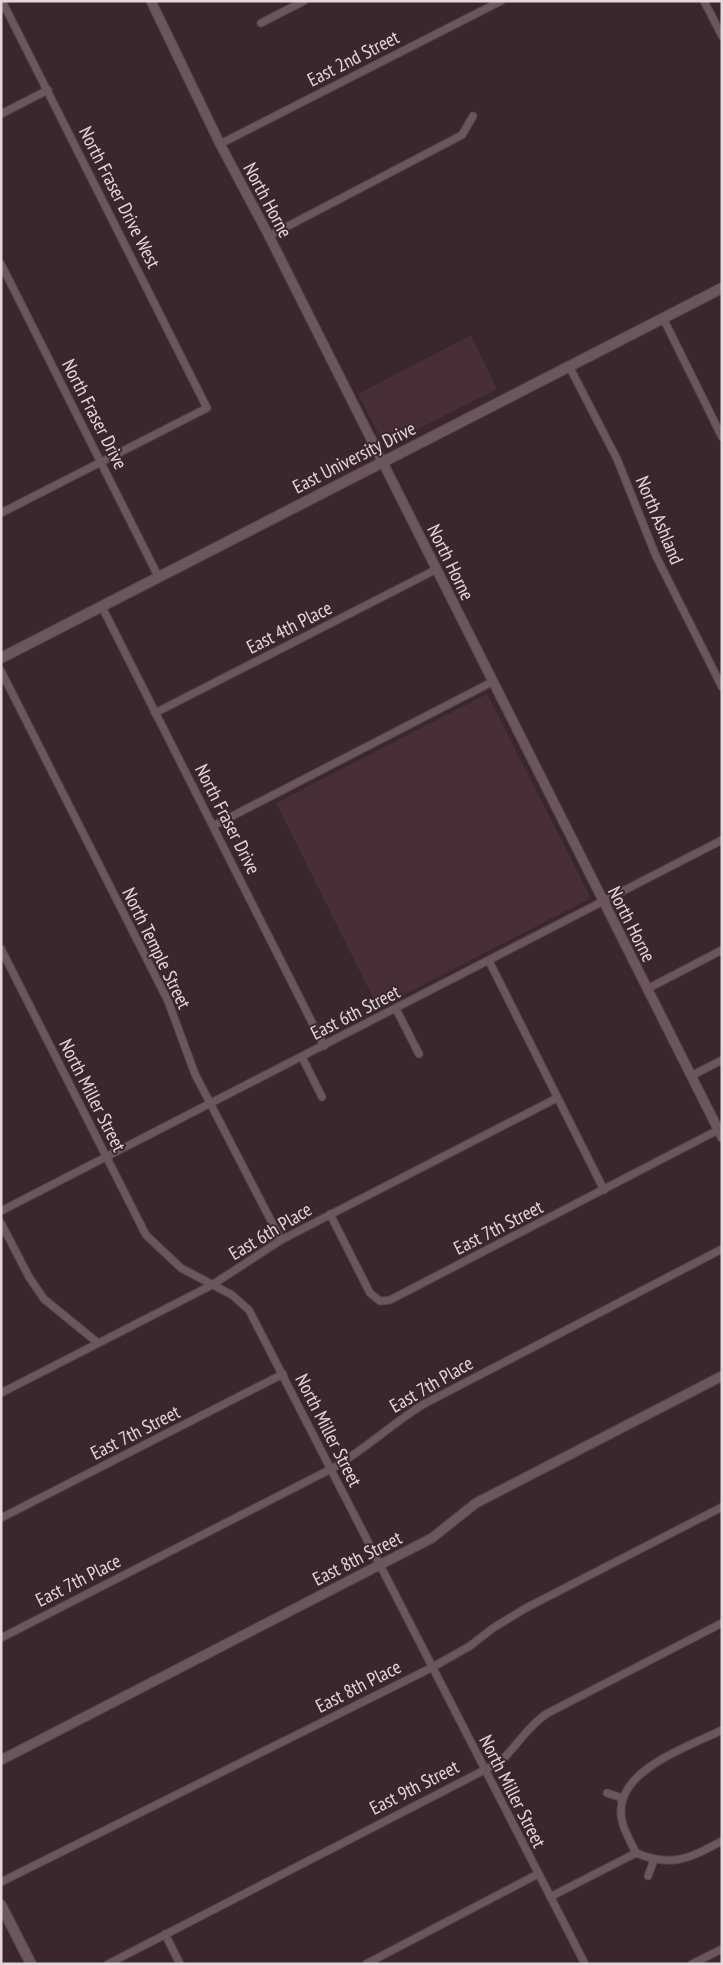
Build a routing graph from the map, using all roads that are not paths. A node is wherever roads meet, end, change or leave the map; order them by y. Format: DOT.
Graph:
graph roads {
  1 [pos="2,1"];
  2 [pos="151,1"];
  3 [pos="304,1"];
  4 [pos="501,1"];
  5 [pos="704,1"];
  6 [pos="261,23"];
  7 [pos="722,36"];
  8 [pos="48,90"];
  9 [pos="1,114"];
  10 [pos="472,116"];
  11 [pos="220,144"];
  12 [pos="269,236"];
  13 [pos="1,264"];
  14 [pos="722,288"];
  15 [pos="663,318"];
  16 [pos="569,366"];
  17 [pos="722,437"];
  18 [pos="383,461"];
  19 [pos="101,462"];
  20 [pos="1,513"];
  21 [pos="437,569"];
  22 [pos="159,578"];
  23 [pos="102,607"];
  24 [pos="1,658"];
  25 [pos="1,671"];
  26 [pos="492,682"];
  27 [pos="722,687"];
  28 [pos="156,713"];
  29 [pos="213,826"];
  30 [pos="722,840"];
  31 [pos="603,902"];
  32 [pos="1,949"];
  33 [pos="722,950"];
  34 [pos="489,961"];
  35 [pos="647,989"];
  36 [pos="396,1009"];
  37 [pos="324,1046"];
  38 [pos="419,1054"];
  39 [pos="302,1057"];
  40 [pos="722,1060"];
  41 [pos="691,1076"];
  42 [pos="322,1097"];
  43 [pos="557,1098"];
  44 [pos="211,1103"];
  45 [pos="720,1133"];
  46 [pos="106,1157"];
  47 [pos="604,1190"];
  48 [pos="1,1211"];
  49 [pos="330,1214"];
  50 [pos="1,1223"];
  51 [pos="281,1240"];
  52 [pos="722,1249"];
  53 [pos="212,1284"];
  54 [pos="98,1344"];
  55 [pos="283,1374"];
  56 [pos="722,1376"];
  57 [pos="1,1393"];
  58 [pos="332,1469"];
  59 [pos="722,1507"];
  60 [pos="1,1518"];
  61 [pos="379,1566"];
  62 [pos="722,1623"];
  63 [pos="1,1638"];
  64 [pos="431,1668"];
  65 [pos="722,1730"];
  66 [pos="1,1760"];
  67 [pos="484,1769"];
  68 [pos="607,1793"];
  69 [pos="622,1798"];
  70 [pos="722,1841"];
  71 [pos="636,1853"];
  72 [pos="654,1860"];
  73 [pos="538,1874"];
  74 [pos="648,1876"];
  75 [pos="1,1882"];
  76 [pos="550,1897"];
  77 [pos="1,1905"];
  78 [pos="165,1934"];
  79 [pos="722,1948"];
  80 [pos="31,1964"];
  81 [pos="108,1964"];
  82 [pos="180,1964"];
  83 [pos="366,1964"];
  84 [pos="585,1964"];
  85 [pos="692,1964"];
  1 -- 8 [label="street, North Fraser Drive West"];
  2 -- 11 [label="street, North Horne"];
  3 -- 6 [label="street"];
  4 -- 11 [label="street, East 2nd Street"];
  5 -- 7 [label="street"];
  8 -- 9 [label="street"];
  8 -- 19 [label="street, North Fraser Drive West"];
  10 -- 12 [label="street"];
  11 -- 12 [label="street, North Horne"];
  12 -- 18 [label="street, North Horne"];
  13 -- 19 [label="street, North Fraser Drive"];
  14 -- 15 [label="main road, East University Drive"];
  15 -- 16 [label="main road, East University Drive"];
  15 -- 17 [label="street"];
  16 -- 18 [label="main road, East University Drive"];
  16 -- 27 [label="street, North Ashland"];
  18 -- 21 [label="street, North Horne"];
  18 -- 22 [label="main road, East University Drive"];
  19 -- 20 [label="street"];
  19 -- 22 [label="street, North Fraser Drive"];
  21 -- 26 [label="street, North Horne"];
  21 -- 28 [label="street, East 4th Place"];
  22 -- 23 [label="main road, East University Drive"];
  23 -- 24 [label="main road, East University Drive"];
  23 -- 28 [label="street, North Fraser Drive"];
  25 -- 44 [label="street, North Temple Street"];
  26 -- 29 [label="street"];
  26 -- 31 [label="street, North Horne"];
  28 -- 29 [label="street, North Fraser Drive"];
  29 -- 37 [label="street, North Fraser Drive"];
  30 -- 31 [label="street, East 6th Street"];
  31 -- 34 [label="street, East 6th Street"];
  31 -- 35 [label="street, North Horne"];
  32 -- 46 [label="street, North Miller Street"];
  33 -- 35 [label="street"];
  34 -- 36 [label="street, East 6th Street"];
  34 -- 43 [label="street"];
  35 -- 41 [label="street, North Horne"];
  36 -- 37 [label="street, East 6th Street"];
  36 -- 38 [label="street"];
  37 -- 39 [label="street, East 6th Street"];
  39 -- 42 [label="street"];
  39 -- 44 [label="street, East 6th Street"];
  40 -- 41 [label="street"];
  41 -- 45 [label="street, North Horne"];
  43 -- 47 [label="street"];
  43 -- 49 [label="street, East 6th Place"];
  44 -- 46 [label="street, East 6th Street"];
  44 -- 51 [label="street, North Temple Street"];
  45 -- 47 [label="street, East 7th Street"];
  46 -- 48 [label="street, East 6th Street"];
  46 -- 53 [label="street, North Miller Street"];
  47 -- 49 [label="street, East 7th Street"];
  49 -- 51 [label="street, East 6th Place"];
  50 -- 54 [label="street"];
  51 -- 53 [label="street, East 6th Place"];
  52 -- 58 [label="street, East 7th Place"];
  53 -- 54 [label="street, East 6th Place"];
  53 -- 55 [label="street, North Miller Street"];
  54 -- 57 [label="street, East 6th Place"];
  55 -- 58 [label="street, North Miller Street"];
  55 -- 60 [label="street, East 7th Street"];
  56 -- 61 [label="street, East 8th Street"];
  58 -- 61 [label="street, North Miller Street"];
  58 -- 63 [label="street, East 7th Place"];
  59 -- 64 [label="street, East 8th Place"];
  61 -- 64 [label="street, North Miller Street"];
  61 -- 66 [label="street, East 8th Street"];
  62 -- 67 [label="street, East 9th Street"];
  64 -- 67 [label="street, North Miller Street"];
  64 -- 75 [label="street, East 8th Place"];
  65 -- 69 [label="street"];
  67 -- 73 [label="street, North Miller Street"];
  67 -- 78 [label="street, East 9th Street"];
  68 -- 69 [label="street"];
  69 -- 71 [label="street"];
  70 -- 72 [label="street"];
  71 -- 72 [label="street"];
  71 -- 76 [label="street"];
  72 -- 74 [label="street"];
  73 -- 76 [label="street, North Miller Street"];
  73 -- 83 [label="street"];
  76 -- 84 [label="street, North Miller Street"];
  77 -- 80 [label="main road"];
  78 -- 81 [label="street, East 9th Street"];
  78 -- 82 [label="street"];
  79 -- 85 [label="street"];
}
